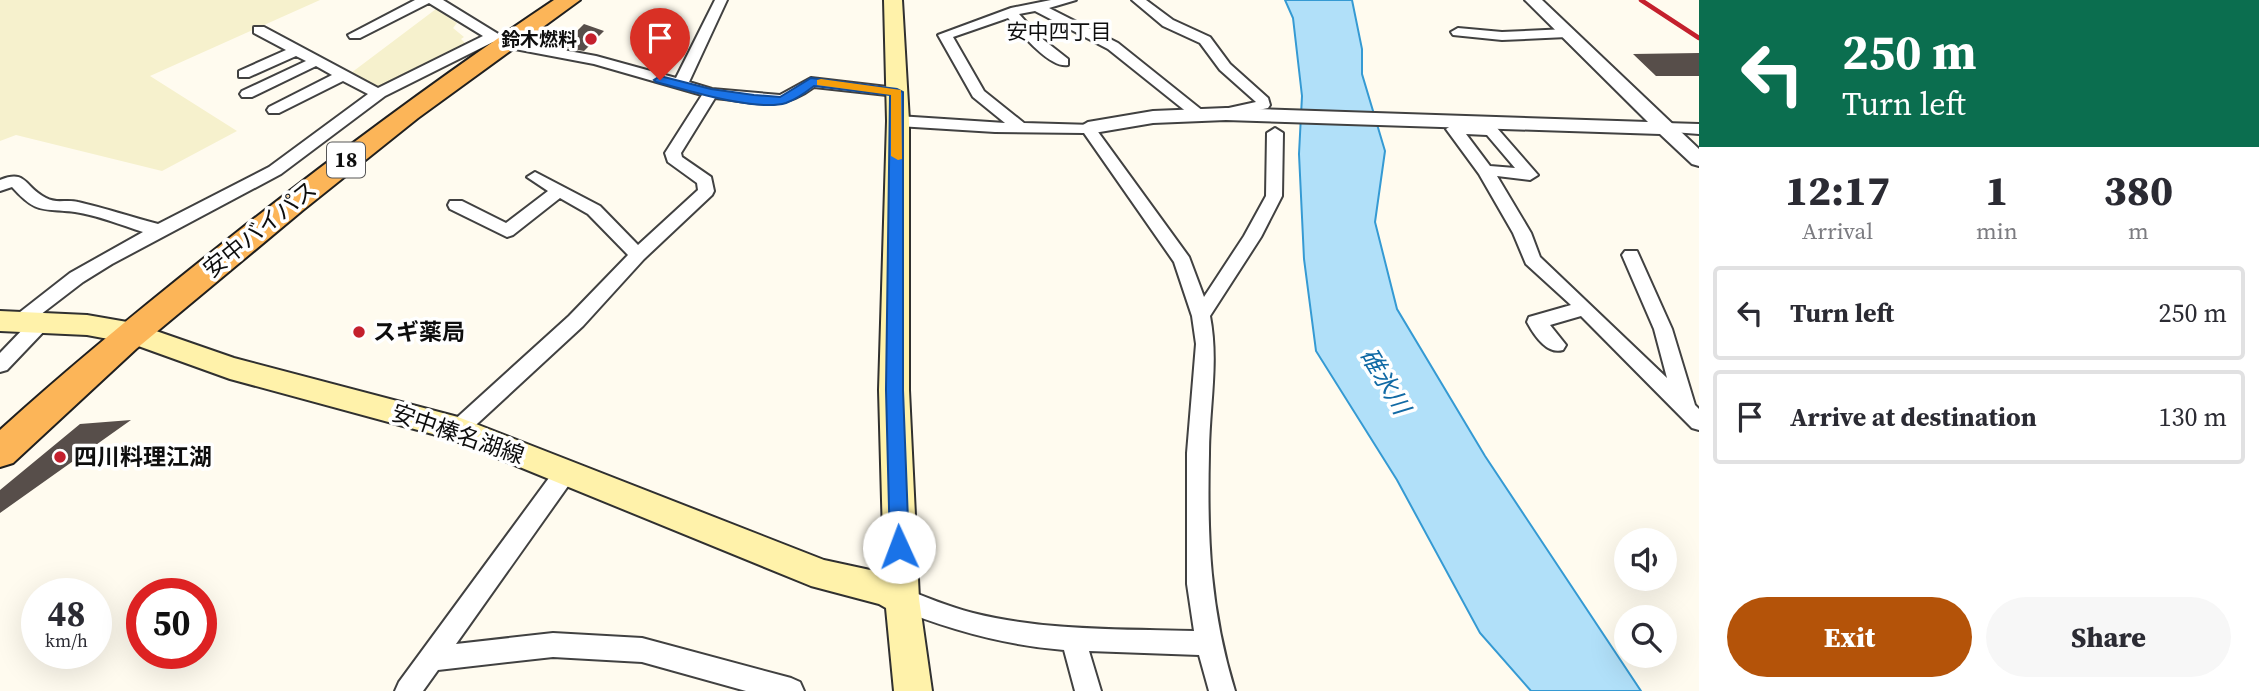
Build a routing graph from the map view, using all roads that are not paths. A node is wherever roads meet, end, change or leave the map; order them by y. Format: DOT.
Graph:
graph roads {
  1 [pos="569,0"];
  2 [pos="722,0"];
  3 [pos="893,0"];
  4 [pos="1070,0"];
  5 [pos="1138,0"];
  6 [pos="1533,0"];
  7 [pos="434,1"];
  8 [pos="1037,7"];
  9 [pos="1010,13"];
  10 [pos="258,30"];
  11 [pos="1458,32"];
  12 [pos="1567,33"];
  13 [pos="355,35"];
  14 [pos="499,39"];
  15 [pos="297,50"];
  16 [pos="316,61"];
  17 [pos="1063,62"];
  18 [pos="244,74"];
  19 [pos="343,75"];
  20 [pos="680,85"];
  21 [pos="897,92"];
  22 [pos="711,93"];
  23 [pos="247,94"];
  24 [pos="378,94"];
  25 [pos="274,110"];
  26 [pos="1198,114"];
  27 [pos="1220,114"];
  28 [pos="898,121"];
  29 [pos="1275,125"];
  30 [pos="1020,127"];
  31 [pos="1488,127"];
  32 [pos="1088,128"];
  33 [pos="1665,128"];
  34 [pos="1699,129"];
  35 [pos="1699,160"];
  36 [pos="1485,170"];
  37 [pos="535,177"];
  38 [pos="0,186"];
  39 [pos="559,191"];
  40 [pos="456,205"];
  41 [pos="157,230"];
  42 [pos="638,255"];
  43 [pos="1631,255"];
  44 [pos="1585,308"];
  45 [pos="1201,316"];
  46 [pos="21,321"];
  47 [pos="133,333"];
  48 [pos="1556,345"];
  49 [pos="0,365"];
  50 [pos="1685,406"];
  51 [pos="1699,422"];
  52 [pos="457,429"];
  53 [pos="0,452"];
  54 [pos="565,473"];
  55 [pos="902,599"];
  56 [pos="1073,639"];
  57 [pos="1208,643"];
  58 [pos="431,659"];
  59 [pos="408,691"];
  60 [pos="790,691"];
  61 [pos="910,691"];
  62 [pos="1088,691"];
  63 [pos="1222,691"];
  1 -- 14 [label="highway, 安中バイパス / 18"];
  2 -- 20 [label="street"];
  3 -- 21 [label="main road"];
  4 -- 8 [label="street"];
  5 -- 27 [label="street"];
  6 -- 12 [label="street"];
  7 -- 13 [label="street"];
  7 -- 14 [label="street"];
  8 -- 9 [label="street"];
  8 -- 26 [label="street"];
  9 -- 17 [label="street"];
  9 -- 30 [label="street"];
  10 -- 15 [label="street"];
  11 -- 12 [label="street"];
  12 -- 33 [label="street"];
  14 -- 20 [label="street"];
  14 -- 24 [label="street"];
  14 -- 47 [label="highway, 安中バイパス / 18"];
  15 -- 16 [label="street"];
  15 -- 18 [label="street"];
  16 -- 19 [label="street"];
  16 -- 23 [label="street"];
  19 -- 24 [label="street"];
  19 -- 25 [label="street"];
  20 -- 22 [label="street"];
  21 -- 22 [label="street"];
  21 -- 28 [label="main road"];
  22 -- 42 [label="street"];
  24 -- 41 [label="street"];
  26 -- 27 [label="street"];
  26 -- 32 [label="street"];
  27 -- 29 [label="street"];
  28 -- 30 [label="street"];
  28 -- 55 [label="main road"];
  29 -- 31 [label="street"];
  29 -- 45 [label="street"];
  30 -- 32 [label="street"];
  31 -- 33 [label="street"];
  31 -- 36 [label="street"];
  31 -- 36 [label="street"];
  32 -- 45 [label="street"];
  33 -- 34 [label="street"];
  33 -- 35 [label="street"];
  36 -- 44 [label="street"];
  37 -- 39 [label="street"];
  38 -- 41 [label="street"];
  39 -- 40 [label="street"];
  39 -- 42 [label="street"];
  41 -- 46 [label="street"];
  42 -- 52 [label="street"];
  43 -- 50 [label="street"];
  44 -- 48 [label="street"];
  44 -- 50 [label="street"];
  45 -- 57 [label="street"];
  46 -- 47 [label="main road, 安中榛名湖線"];
  46 -- 49 [label="street"];
  47 -- 52 [label="main road, 安中榛名湖線"];
  47 -- 53 [label="highway, 安中バイパス / 18"];
  50 -- 51 [label="street"];
  52 -- 54 [label="main road, 安中榛名湖線"];
  54 -- 55 [label="main road, 安中榛名湖線"];
  54 -- 58 [label="street"];
  55 -- 56 [label="street"];
  55 -- 61 [label="main road"];
  56 -- 57 [label="street"];
  56 -- 62 [label="street"];
  57 -- 63 [label="street"];
  58 -- 59 [label="street"];
  58 -- 60 [label="street"];
}
